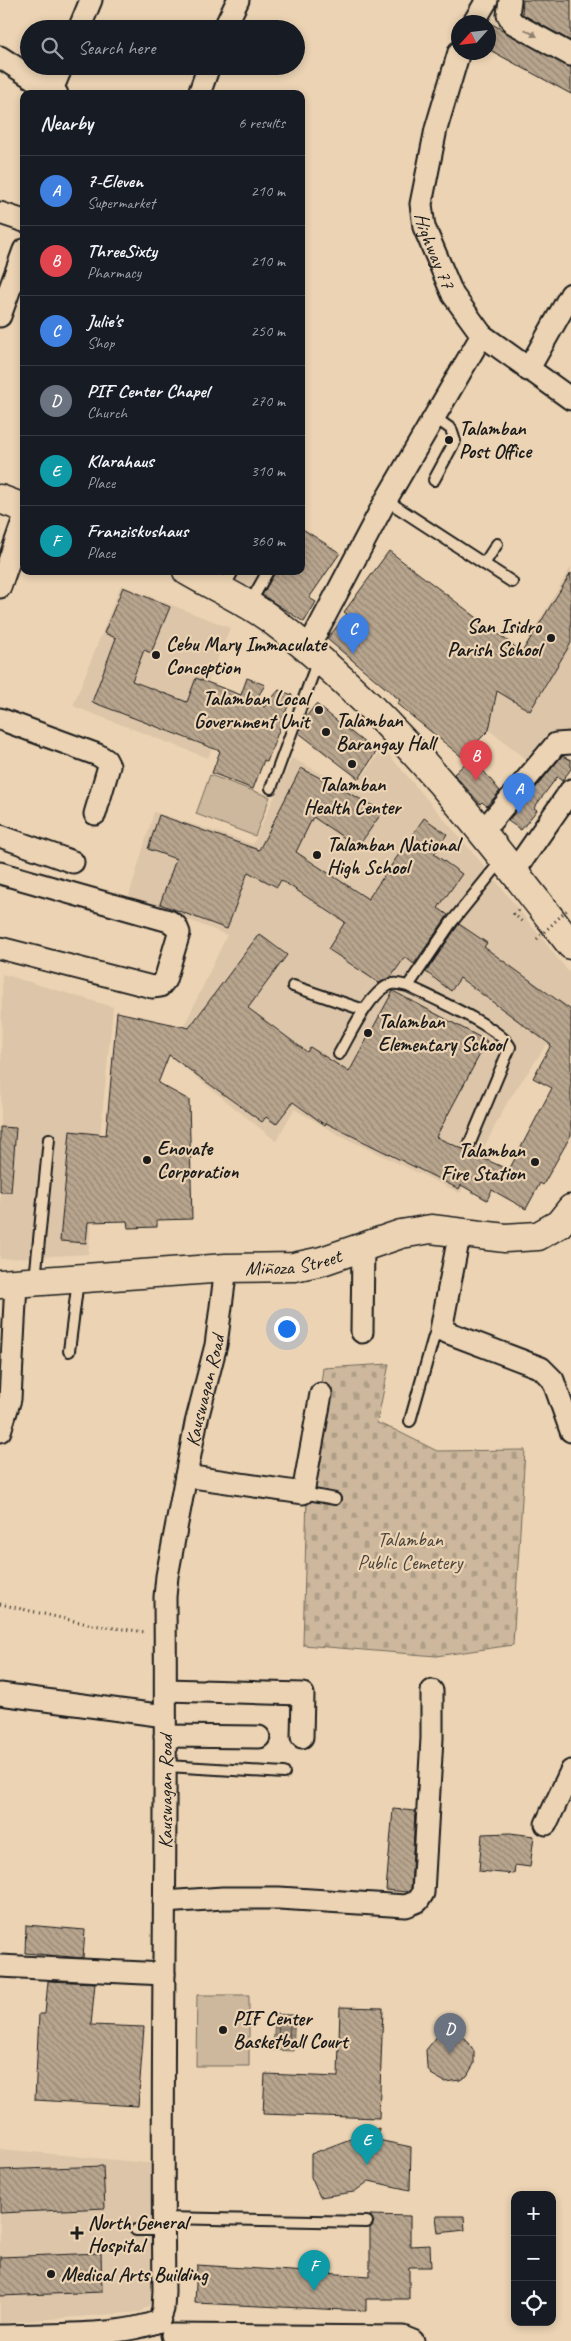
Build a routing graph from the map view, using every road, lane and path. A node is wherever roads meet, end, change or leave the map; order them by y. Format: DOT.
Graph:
graph roads {
  1 [pos="91,0"];
  2 [pos="238,0"];
  3 [pos="487,0"];
  4 [pos="510,0"];
  5 [pos="478,15"];
  6 [pos="83,20"];
  7 [pos="228,20"];
  8 [pos="571,55"];
  9 [pos="0,57"];
  10 [pos="456,60"];
  11 [pos="20,70"];
  12 [pos="28,75"];
  13 [pos="59,75"];
  14 [pos="205,75"];
  15 [pos="51,90"];
  16 [pos="55,90"];
  17 [pos="200,90"];
  18 [pos="0,213"];
  19 [pos="20,220"];
  20 [pos="20,261"];
  21 [pos="571,294"];
  22 [pos="0,316"];
  23 [pos="482,335"];
  24 [pos="528,370"];
  25 [pos="571,399"];
  26 [pos="434,417"];
  27 [pos="434,480"];
  28 [pos="0,499"];
  29 [pos="386,500"];
  30 [pos="20,506"];
  31 [pos="20,530"];
  32 [pos="497,544"];
  33 [pos="484,564"];
  34 [pos="203,575"];
  35 [pos="266,575"];
  36 [pos="228,581"];
  37 [pos="512,582"];
  38 [pos="0,587"];
  39 [pos="248,606"];
  40 [pos="313,655"];
  41 [pos="0,719"];
  42 [pos="571,743"];
  43 [pos="271,788"];
  44 [pos="571,790"];
  45 [pos="95,814"];
  46 [pos="482,832"];
  47 [pos="0,836"];
  48 [pos="73,862"];
  49 [pos="509,865"];
  50 [pos="0,873"];
  51 [pos="569,908"];
  52 [pos="537,939"];
  53 [pos="571,945"];
  54 [pos="0,948"];
  55 [pos="293,986"];
  56 [pos="408,986"];
  57 [pos="364,1010"];
  58 [pos="339,1054"];
  59 [pos="49,1139"];
  60 [pos="469,1145"];
  61 [pos="571,1209"];
  62 [pos="460,1231"];
  63 [pos="363,1246"];
  64 [pos="226,1268"];
  65 [pos="78,1279"];
  66 [pos="17,1283"];
  67 [pos="441,1330"];
  68 [pos="362,1332"];
  69 [pos="69,1351"];
  70 [pos="321,1394"];
  71 [pos="410,1421"];
  72 [pos="0,1431"];
  73 [pos="571,1431"];
  74 [pos="186,1476"];
  75 [pos="303,1492"];
  76 [pos="335,1500"];
  77 [pos="0,1604"];
  78 [pos="148,1632"];
  79 [pos="166,1690"];
  80 [pos="432,1691"];
  81 [pos="0,1694"];
  82 [pos="165,1726"];
  83 [pos="258,1737"];
  84 [pos="302,1737"];
  85 [pos="167,1766"];
  86 [pos="571,1771"];
  87 [pos="284,1773"];
  88 [pos="546,1824"];
  89 [pos="164,1902"];
  90 [pos="0,1966"];
  91 [pos="164,1974"];
  92 [pos="367,2222"];
  93 [pos="164,2224"];
  94 [pos="136,2230"];
  95 [pos="169,2332"];
  96 [pos="0,2336"];
  97 [pos="413,2341"];
  1 -- 6 [label="street"];
  2 -- 7 [label="street"];
  3 -- 5 [label="street"];
  4 -- 8 [label="street, one-way"];
  9 -- 11 [label="street"];
  10 -- 23 [label="street, Highway 77"];
  12 -- 15 [label="street"];
  13 -- 16 [label="street"];
  14 -- 17 [label="street"];
  18 -- 19 [label="street"];
  20 -- 22 [label="street"];
  21 -- 24 [label="street"];
  23 -- 24 [label="street, Highway 77"];
  23 -- 26 [label="street"];
  24 -- 25 [label="street, Highway 77"];
  26 -- 27 [label="lane"];
  26 -- 29 [label="street"];
  28 -- 30 [label="main road"];
  29 -- 33 [label="lane"];
  29 -- 40 [label="street"];
  31 -- 38 [label="street"];
  32 -- 33 [label="lane"];
  33 -- 37 [label="lane"];
  34 -- 36 [label="main road"];
  35 -- 39 [label="lane"];
  36 -- 39 [label="main road"];
  39 -- 40 [label="main road"];
  40 -- 43 [label="lane"];
  40 -- 46 [label="main road"];
  41 -- 45 [label="street"];
  42 -- 46 [label="street"];
  44 -- 49 [label="street"];
  46 -- 49 [label="main road"];
  47 -- 48 [label="street"];
  49 -- 53 [label="main road"];
  49 -- 56 [label="lane"];
  50 -- 54 [label="street"];
  51 -- 52 [label="path, bridge"];
  55 -- 57 [label="lane"];
  56 -- 57 [label="lane"];
  56 -- 60 [label="lane"];
  57 -- 58 [label="lane"];
  59 -- 66 [label="lane"];
  61 -- 62 [label="main road, Miñoza Street"];
  62 -- 63 [label="main road, Miñoza Street"];
  62 -- 67 [label="street"];
  63 -- 64 [label="main road, Miñoza Street"];
  63 -- 68 [label="street"];
  64 -- 65 [label="main road, Miñoza Street"];
  64 -- 74 [label="street, Kauswagan Road"];
  65 -- 66 [label="main road, Miñoza Street"];
  65 -- 69 [label="lane"];
  66 -- 72 [label="street"];
  67 -- 71 [label="lane"];
  67 -- 73 [label="street"];
  70 -- 75 [label="street"];
  74 -- 75 [label="street"];
  74 -- 79 [label="street, Kauswagan Road"];
  75 -- 76 [label="lane"];
  77 -- 78 [label="path"];
  79 -- 82 [label="street, Kauswagan Road"];
  79 -- 84 [label="street"];
  80 -- 89 [label="street"];
  81 -- 82 [label="street"];
  82 -- 83 [label="street"];
  82 -- 85 [label="street, Kauswagan Road"];
  85 -- 87 [label="lane"];
  85 -- 89 [label="street, Kauswagan Road"];
  86 -- 88 [label="street"];
  89 -- 91 [label="street, Kauswagan Road"];
  90 -- 91 [label="street"];
  91 -- 93 [label="street, Kauswagan Road"];
  92 -- 93 [label="lane"];
  93 -- 94 [label="lane"];
  93 -- 95 [label="street, Kauswagan Road"];
  95 -- 96 [label="street"];
  95 -- 97 [label="street"];
}
